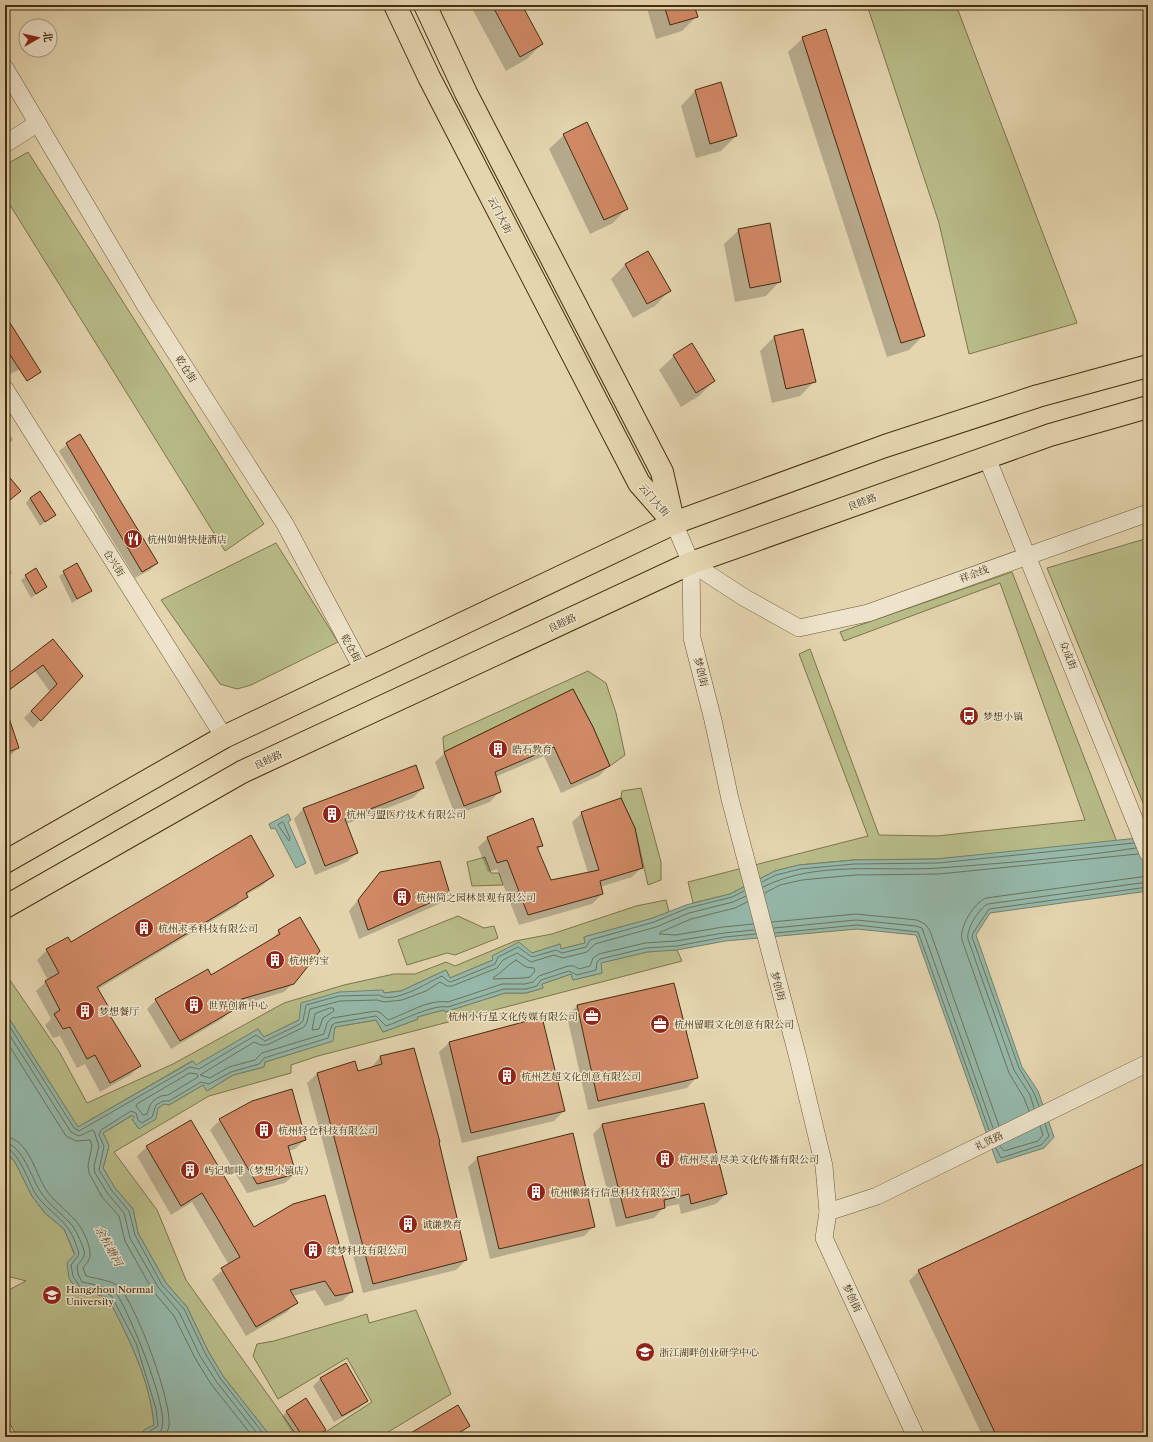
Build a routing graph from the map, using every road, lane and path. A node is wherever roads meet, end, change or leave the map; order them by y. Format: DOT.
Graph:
graph roads {
  1 [pos="395,5"];
  2 [pos="425,5"];
  3 [pos="5,68"];
  4 [pos="38,123"];
  5 [pos="5,144"];
  6 [pos="1148,366"];
  7 [pos="5,389"];
  8 [pos="1148,407"];
  9 [pos="987,458"];
  10 [pos="1148,513"];
  11 [pos="674,523"];
  12 [pos="1027,555"];
  13 [pos="691,563"];
  14 [pos="364,672"];
  15 [pos="224,737"];
  16 [pos="1148,853"];
  17 [pos="5,862"];
  18 [pos="5,907"];
  19 [pos="1148,1063"];
  20 [pos="828,1212"];
  21 [pos="916,1437"];
  1 -- 11 [label="main road, 云门大街"];
  2 -- 11 [label="main road, 云门大街"];
  3 -- 4 [label="street, 乾仓街"];
  4 -- 5 [label="street"];
  4 -- 14 [label="street, 乾仓街"];
  6 -- 11 [label="main road"];
  7 -- 15 [label="street, 仓兴街"];
  8 -- 9 [label="main road, 良睦路"];
  9 -- 12 [label="street, 众成街"];
  9 -- 13 [label="main road, 良睦路"];
  10 -- 12 [label="street, 祥余线"];
  11 -- 13 [label="street, 梦创街"];
  11 -- 14 [label="main road"];
  12 -- 13 [label="street, 祥余线"];
  12 -- 16 [label="street, 众成街"];
  13 -- 18 [label="main road, 良睦路"];
  13 -- 20 [label="street, 梦创街"];
  14 -- 15 [label="main road"];
  15 -- 17 [label="main road"];
  19 -- 20 [label="street, 礼贤路"];
  20 -- 21 [label="street, 梦创街"];
}
